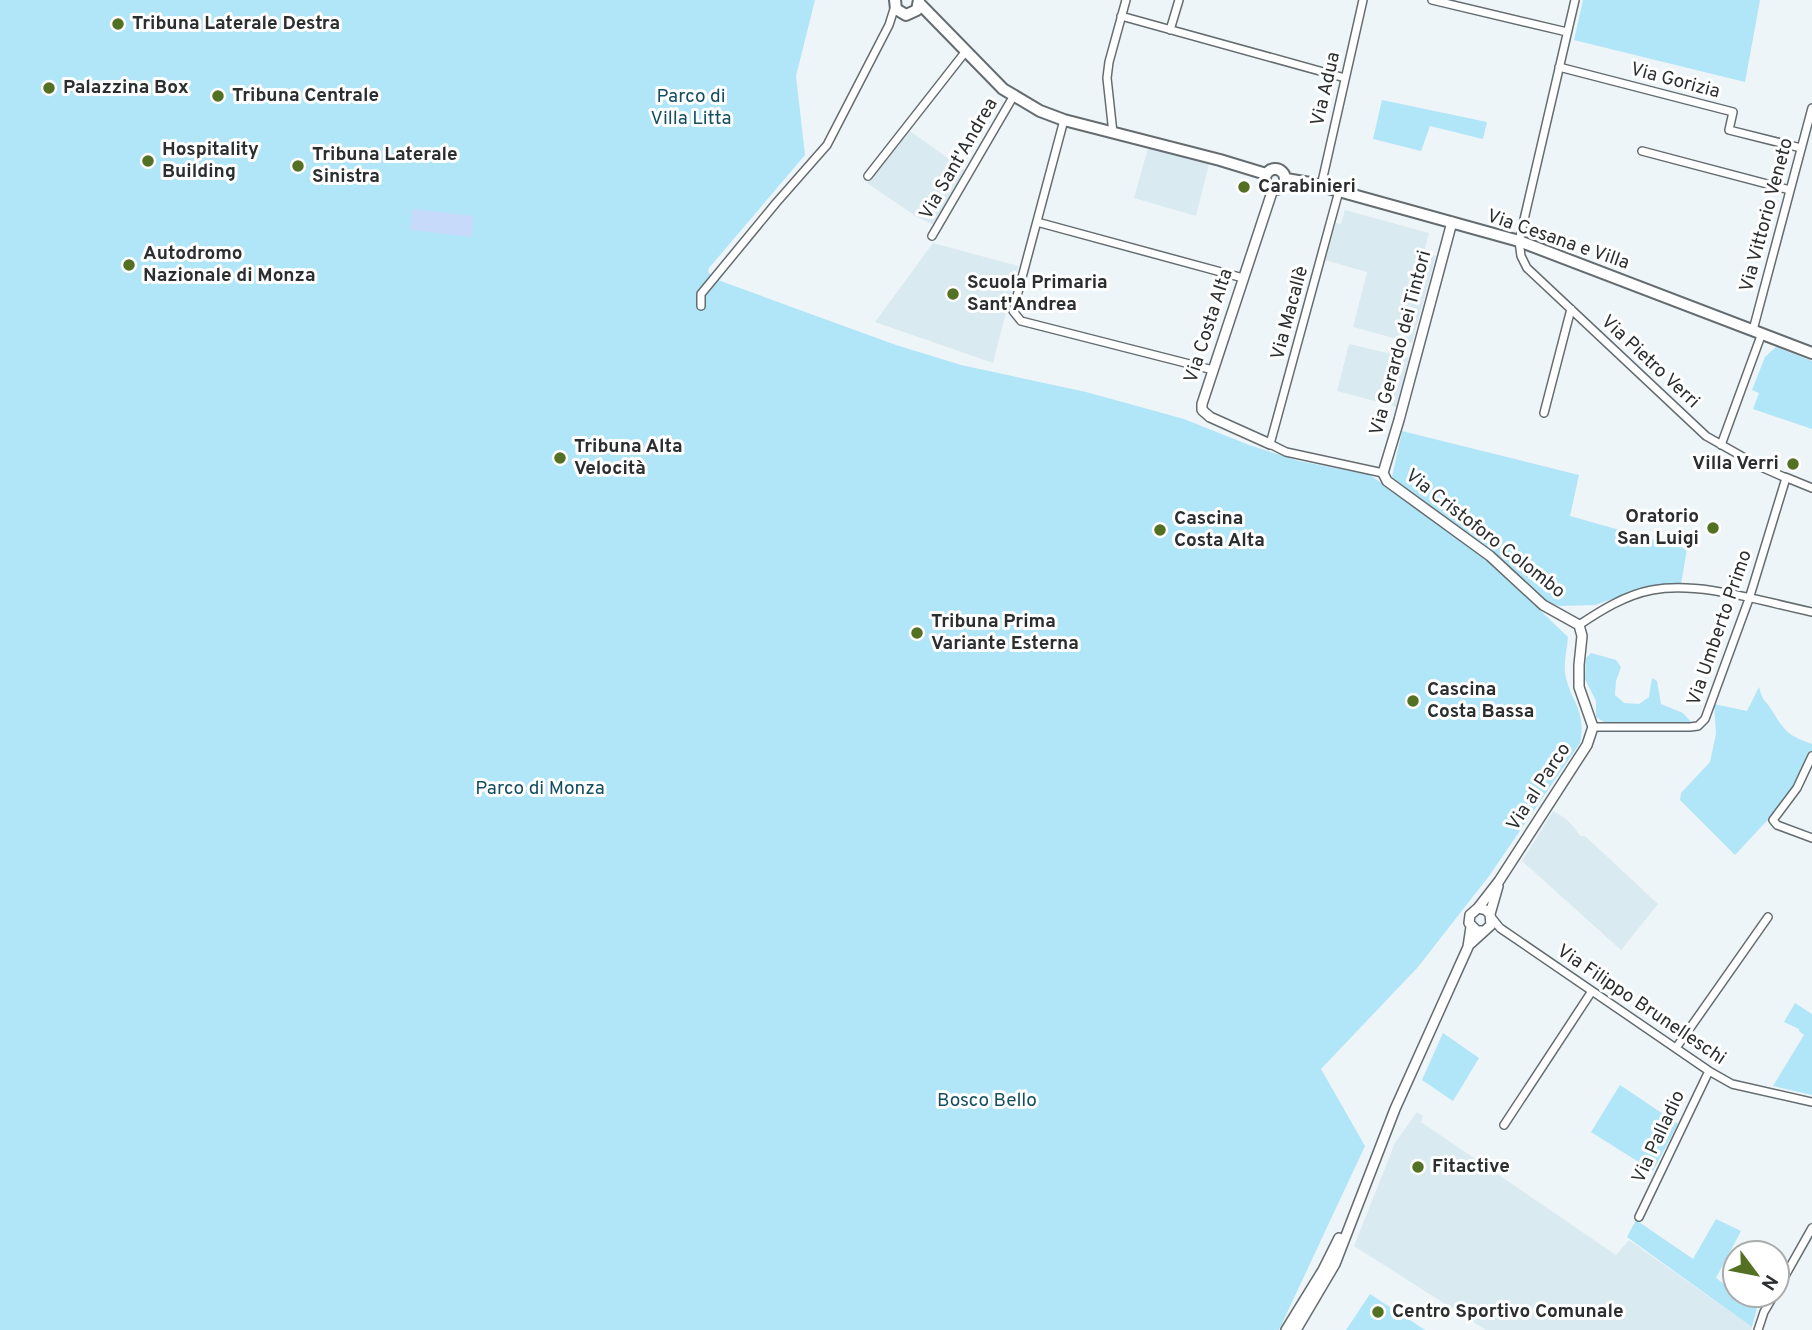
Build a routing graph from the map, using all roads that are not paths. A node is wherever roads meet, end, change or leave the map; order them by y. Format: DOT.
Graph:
graph roads {
  1 [pos="1126,0"];
  2 [pos="1179,0"];
  3 [pos="1363,0"];
  4 [pos="1432,0"];
  5 [pos="1575,0"];
  6 [pos="895,3"];
  7 [pos="916,6"];
  8 [pos="1121,16"];
  9 [pos="889,25"];
  10 [pos="1170,30"];
  11 [pos="1567,32"];
  12 [pos="966,51"];
  13 [pos="1559,67"];
  14 [pos="1345,78"];
  15 [pos="1013,97"];
  16 [pos="1812,108"];
  17 [pos="1064,120"];
  18 [pos="1112,133"];
  19 [pos="1801,148"];
  20 [pos="1642,151"];
  21 [pos="1266,174"];
  22 [pos="868,176"];
  23 [pos="1286,179"];
  24 [pos="1321,186"];
  25 [pos="1273,189"];
  26 [pos="1790,190"];
  27 [pos="1339,191"];
  28 [pos="1037,222"];
  29 [pos="1451,222"];
  30 [pos="932,236"];
  31 [pos="1519,241"];
  32 [pos="1243,278"];
  33 [pos="701,306"];
  34 [pos="1572,309"];
  35 [pos="1757,332"];
  36 [pos="1812,353"];
  37 [pos="1213,370"];
  38 [pos="1544,414"];
  39 [pos="1270,444"];
  40 [pos="1721,445"];
  41 [pos="1383,473"];
  42 [pos="1785,477"];
  43 [pos="1812,488"];
  44 [pos="1749,599"];
  45 [pos="1812,612"];
  46 [pos="1579,625"];
  47 [pos="1593,727"];
  48 [pos="1812,756"];
  49 [pos="1812,838"];
  50 [pos="1499,881"];
  51 [pos="1478,908"];
  52 [pos="1491,916"];
  53 [pos="1768,917"];
  54 [pos="1471,927"];
  55 [pos="1500,928"];
  56 [pos="1484,930"];
  57 [pos="1468,947"];
  58 [pos="1592,991"];
  59 [pos="1676,1048"];
  60 [pos="1709,1071"];
  61 [pos="1812,1102"];
  62 [pos="1504,1125"];
  63 [pos="1361,1192"];
  64 [pos="1639,1217"];
  65 [pos="1812,1228"];
  66 [pos="1791,1265"];
  67 [pos="1766,1309"];
  68 [pos="1286,1330"];
  69 [pos="1296,1330"];
  70 [pos="1758,1330"];
  1 -- 8 [label="street"];
  2 -- 10 [label="street"];
  3 -- 14 [label="street, Via Adua"];
  4 -- 11 [label="street"];
  5 -- 11 [label="street"];
  6 -- 7 [label="main road"];
  6 -- 9 [label="street"];
  7 -- 9 [label="street"];
  7 -- 12 [label="main road"];
  8 -- 10 [label="street"];
  8 -- 18 [label="street"];
  9 -- 33 [label="street"];
  10 -- 14 [label="street"];
  11 -- 13 [label="street"];
  12 -- 15 [label="main road"];
  12 -- 22 [label="street"];
  13 -- 19 [label="street, Via Gorizia"];
  13 -- 31 [label="street"];
  14 -- 24 [label="street, Via Adua"];
  15 -- 17 [label="main road"];
  15 -- 30 [label="street, Via Sant'Andrea"];
  16 -- 19 [label="street, Via Vittorio Veneto"];
  17 -- 18 [label="main road"];
  17 -- 28 [label="street"];
  18 -- 21 [label="main road"];
  19 -- 26 [label="street, Via Vittorio Veneto"];
  20 -- 26 [label="street"];
  21 -- 23 [label="main road"];
  21 -- 25 [label="main road"];
  23 -- 24 [label="main road, Via Cesana e Villa"];
  23 -- 25 [label="main road"];
  24 -- 27 [label="main road, Via Cesana e Villa"];
  25 -- 32 [label="street, Via Costa Alta"];
  26 -- 35 [label="street, Via Vittorio Veneto"];
  27 -- 29 [label="main road, Via Cesana e Villa"];
  27 -- 39 [label="street, Via Macallè"];
  28 -- 32 [label="street"];
  28 -- 37 [label="street"];
  29 -- 31 [label="main road, Via Cesana e Villa"];
  29 -- 41 [label="street, Via Gerardo dei Tintori"];
  31 -- 34 [label="street, Via Pietro Verri"];
  31 -- 35 [label="main road, Via Cesana e Villa"];
  32 -- 37 [label="street, Via Costa Alta"];
  34 -- 38 [label="street"];
  34 -- 40 [label="street, Via Pietro Verri"];
  35 -- 36 [label="main road, Via Cesana e Villa"];
  35 -- 40 [label="street, Via Vittorio Veneto"];
  37 -- 39 [label="street, Via Costa Alta"];
  39 -- 41 [label="street, Via Costa Alta"];
  40 -- 42 [label="street, Via Pietro Verri"];
  41 -- 46 [label="street, Via Cristoforo Colombo"];
  42 -- 43 [label="street, Via Pietro Verri"];
  42 -- 44 [label="street, Via Umberto Primo"];
  44 -- 45 [label="street"];
  44 -- 46 [label="street"];
  44 -- 47 [label="street, Via Umberto Primo"];
  46 -- 47 [label="street"];
  47 -- 50 [label="street, Via al Parco"];
  48 -- 49 [label="street"];
  50 -- 51 [label="street, Via al Parco"];
  50 -- 52 [label="street, Via al Parco"];
  51 -- 52 [label="street"];
  51 -- 54 [label="street"];
  52 -- 55 [label="street, Via Filippo Brunelleschi"];
  52 -- 56 [label="street"];
  53 -- 59 [label="street"];
  54 -- 56 [label="street"];
  54 -- 57 [label="street"];
  55 -- 56 [label="street"];
  55 -- 58 [label="street, Via Filippo Brunelleschi"];
  56 -- 57 [label="street"];
  57 -- 63 [label="street"];
  58 -- 59 [label="street, Via Filippo Brunelleschi"];
  58 -- 62 [label="street"];
  59 -- 60 [label="street, Via Filippo Brunelleschi"];
  60 -- 61 [label="street, Via Filippo Brunelleschi"];
  60 -- 64 [label="street, Via Palladio"];
  63 -- 68 [label="street"];
  63 -- 69 [label="street"];
  65 -- 66 [label="street"];
  67 -- 70 [label="street"];
}
